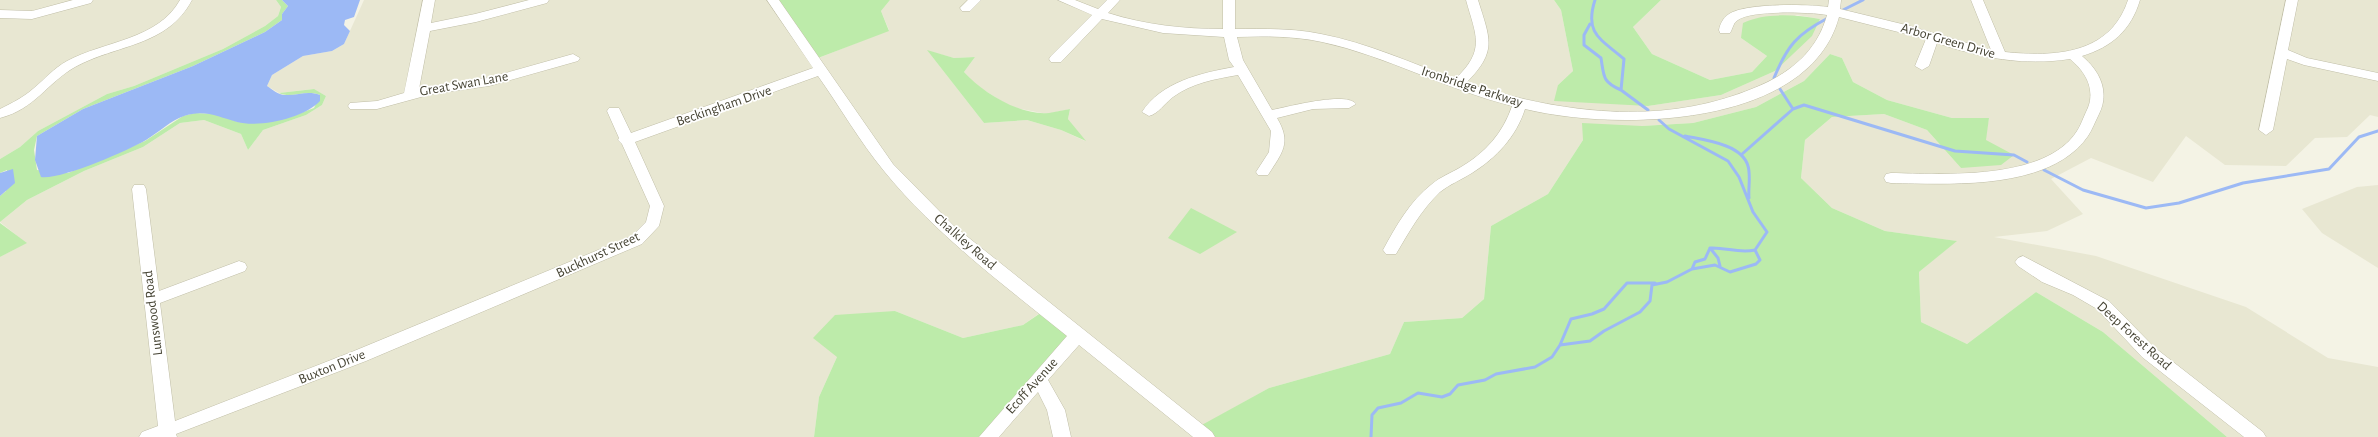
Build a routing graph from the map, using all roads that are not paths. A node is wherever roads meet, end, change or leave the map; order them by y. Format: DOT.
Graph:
graph roads {
  1 [pos="87,0"];
  2 [pos="186,0"];
  3 [pos="429,0"];
  4 [pos="543,0"];
  5 [pos="773,0"];
  6 [pos="1064,0"];
  7 [pos="1114,0"];
  8 [pos="1229,0"];
  9 [pos="1472,0"];
  10 [pos="1977,0"];
  11 [pos="2134,0"];
  12 [pos="2292,0"];
  13 [pos="1835,6"];
  14 [pos="0,14"];
  15 [pos="1100,15"];
  16 [pos="423,28"];
  17 [pos="1725,30"];
  18 [pos="1229,32"];
  19 [pos="1933,37"];
  20 [pos="2282,53"];
  21 [pos="2072,54"];
  22 [pos="2000,56"];
  23 [pos="573,58"];
  24 [pos="1056,59"];
  25 [pos="1922,66"];
  26 [pos="822,70"];
  27 [pos="1241,70"];
  28 [pos="2378,77"];
  29 [pos="1457,85"];
  30 [pos="411,94"];
  31 [pos="1349,104"];
  32 [pos="1520,104"];
  33 [pos="355,106"];
  34 [pos="614,111"];
  35 [pos="1149,112"];
  36 [pos="0,114"];
  37 [pos="1270,115"];
  38 [pos="2266,130"];
  39 [pos="625,140"];
  40 [pos="1263,172"];
  41 [pos="1891,178"];
  42 [pos="139,189"];
  43 [pos="1391,250"];
  44 [pos="2023,262"];
  45 [pos="239,267"];
  46 [pos="515,291"];
  47 [pos="151,300"];
  48 [pos="1077,336"];
  49 [pos="1038,379"];
  50 [pos="167,434"];
  51 [pos="148,437"];
  52 [pos="988,437"];
  53 [pos="1062,437"];
  54 [pos="1206,437"];
  55 [pos="2257,437"];
  1 -- 14 [label="street"];
  2 -- 36 [label="street"];
  3 -- 16 [label="street"];
  4 -- 16 [label="street"];
  5 -- 26 [label="street, Chalkley Road"];
  6 -- 15 [label="street, Ironbridge Parkway"];
  7 -- 15 [label="street"];
  8 -- 18 [label="street"];
  9 -- 29 [label="street"];
  10 -- 22 [label="street"];
  11 -- 21 [label="street, Arbor Green Drive"];
  12 -- 20 [label="street"];
  13 -- 17 [label="street, Arbor Green Drive"];
  13 -- 19 [label="street, Arbor Green Drive"];
  13 -- 32 [label="street, Ironbridge Parkway"];
  15 -- 18 [label="street, Ironbridge Parkway"];
  15 -- 24 [label="street"];
  16 -- 30 [label="street"];
  18 -- 27 [label="street"];
  18 -- 29 [label="street, Ironbridge Parkway"];
  19 -- 22 [label="street, Arbor Green Drive"];
  19 -- 25 [label="street"];
  20 -- 28 [label="street"];
  20 -- 38 [label="street"];
  21 -- 22 [label="street, Arbor Green Drive"];
  21 -- 41 [label="street"];
  23 -- 30 [label="street, Great Swan Lane"];
  26 -- 39 [label="street, Beckingham Drive"];
  26 -- 48 [label="street, Chalkley Road"];
  27 -- 35 [label="street"];
  27 -- 37 [label="street"];
  29 -- 32 [label="street, Ironbridge Parkway"];
  30 -- 33 [label="street, Great Swan Lane"];
  31 -- 37 [label="street"];
  32 -- 43 [label="street"];
  34 -- 39 [label="street, Buckhurst Street"];
  37 -- 40 [label="street"];
  39 -- 46 [label="street, Buckhurst Street"];
  42 -- 47 [label="street, Lunswood Road"];
  44 -- 55 [label="street, Deep Forest Road"];
  45 -- 47 [label="street"];
  46 -- 50 [label="street, Buxton Drive"];
  47 -- 50 [label="street, Lunswood Road"];
  48 -- 49 [label="street, Ecoff Avenue"];
  48 -- 54 [label="street, Chalkley Road"];
  49 -- 52 [label="street, Ecoff Avenue"];
  49 -- 53 [label="street"];
  50 -- 51 [label="street, Buxton Drive"];
}
